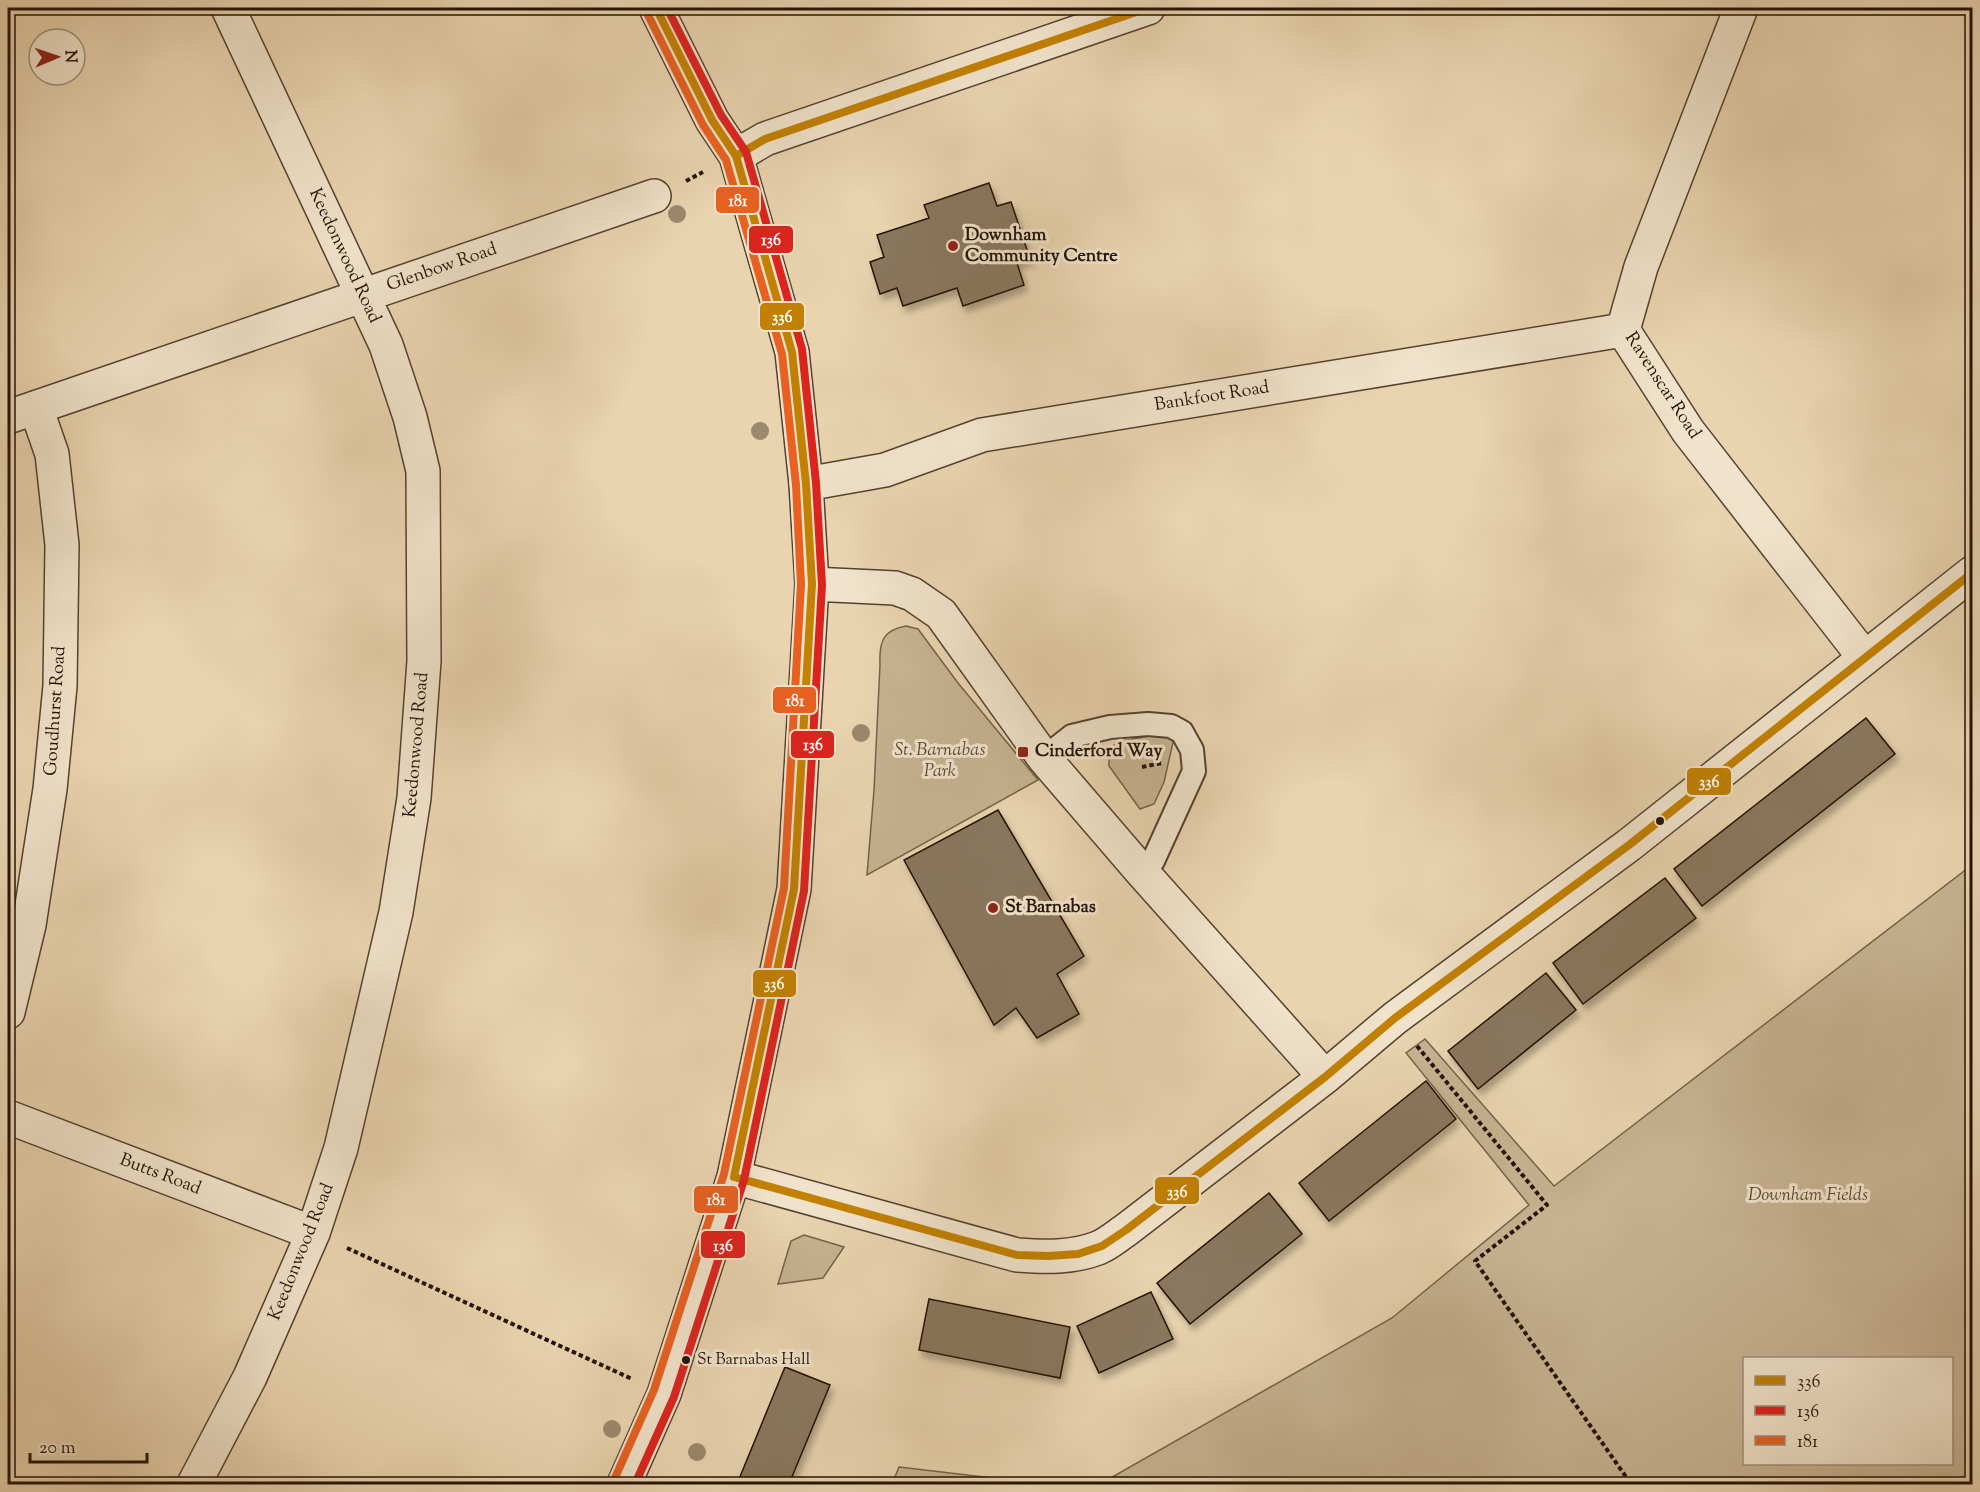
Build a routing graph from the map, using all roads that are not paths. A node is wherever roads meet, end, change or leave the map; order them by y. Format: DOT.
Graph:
graph roads {
  1 [pos="228,8"];
  2 [pos="656,8"];
  3 [pos="1148,8"];
  4 [pos="1741,8"];
  5 [pos="1102,15"];
  6 [pos="736,156"];
  7 [pos="654,196"];
  8 [pos="362,295"];
  9 [pos="1623,330"];
  10 [pos="22,413"];
  11 [pos="806,484"];
  12 [pos="1972,573"];
  13 [pos="812,584"];
  14 [pos="1864,657"];
  15 [pos="1044,758"];
  16 [pos="1142,872"];
  17 [pos="8,1012"];
  18 [pos="1325,1077"];
  19 [pos="8,1117"];
  20 [pos="734,1177"];
  21 [pos="313,1233"];
  22 [pos="194,1485"];
  23 [pos="624,1485"];
  1 -- 8 [label="street, Keedonwood Road"];
  2 -- 6 [label="street"];
  3 -- 5 [label="street"];
  4 -- 9 [label="street, Ravenscar Road"];
  5 -- 6 [label="street"];
  6 -- 11 [label="street"];
  7 -- 8 [label="street, Glenbow Road"];
  8 -- 10 [label="street, Glenbow Road"];
  8 -- 21 [label="street, Keedonwood Road"];
  9 -- 11 [label="street, Bankfoot Road"];
  9 -- 14 [label="street, Ravenscar Road"];
  10 -- 17 [label="street, Goudhurst Road"];
  11 -- 13 [label="street"];
  12 -- 14 [label="street"];
  13 -- 15 [label="street"];
  13 -- 20 [label="street"];
  14 -- 18 [label="street"];
  15 -- 16 [label="street"];
  15 -- 16 [label="lane"];
  16 -- 18 [label="street"];
  18 -- 20 [label="street"];
  19 -- 21 [label="street, Butts Road"];
  20 -- 23 [label="street"];
  21 -- 22 [label="street, Keedonwood Road"];
}
